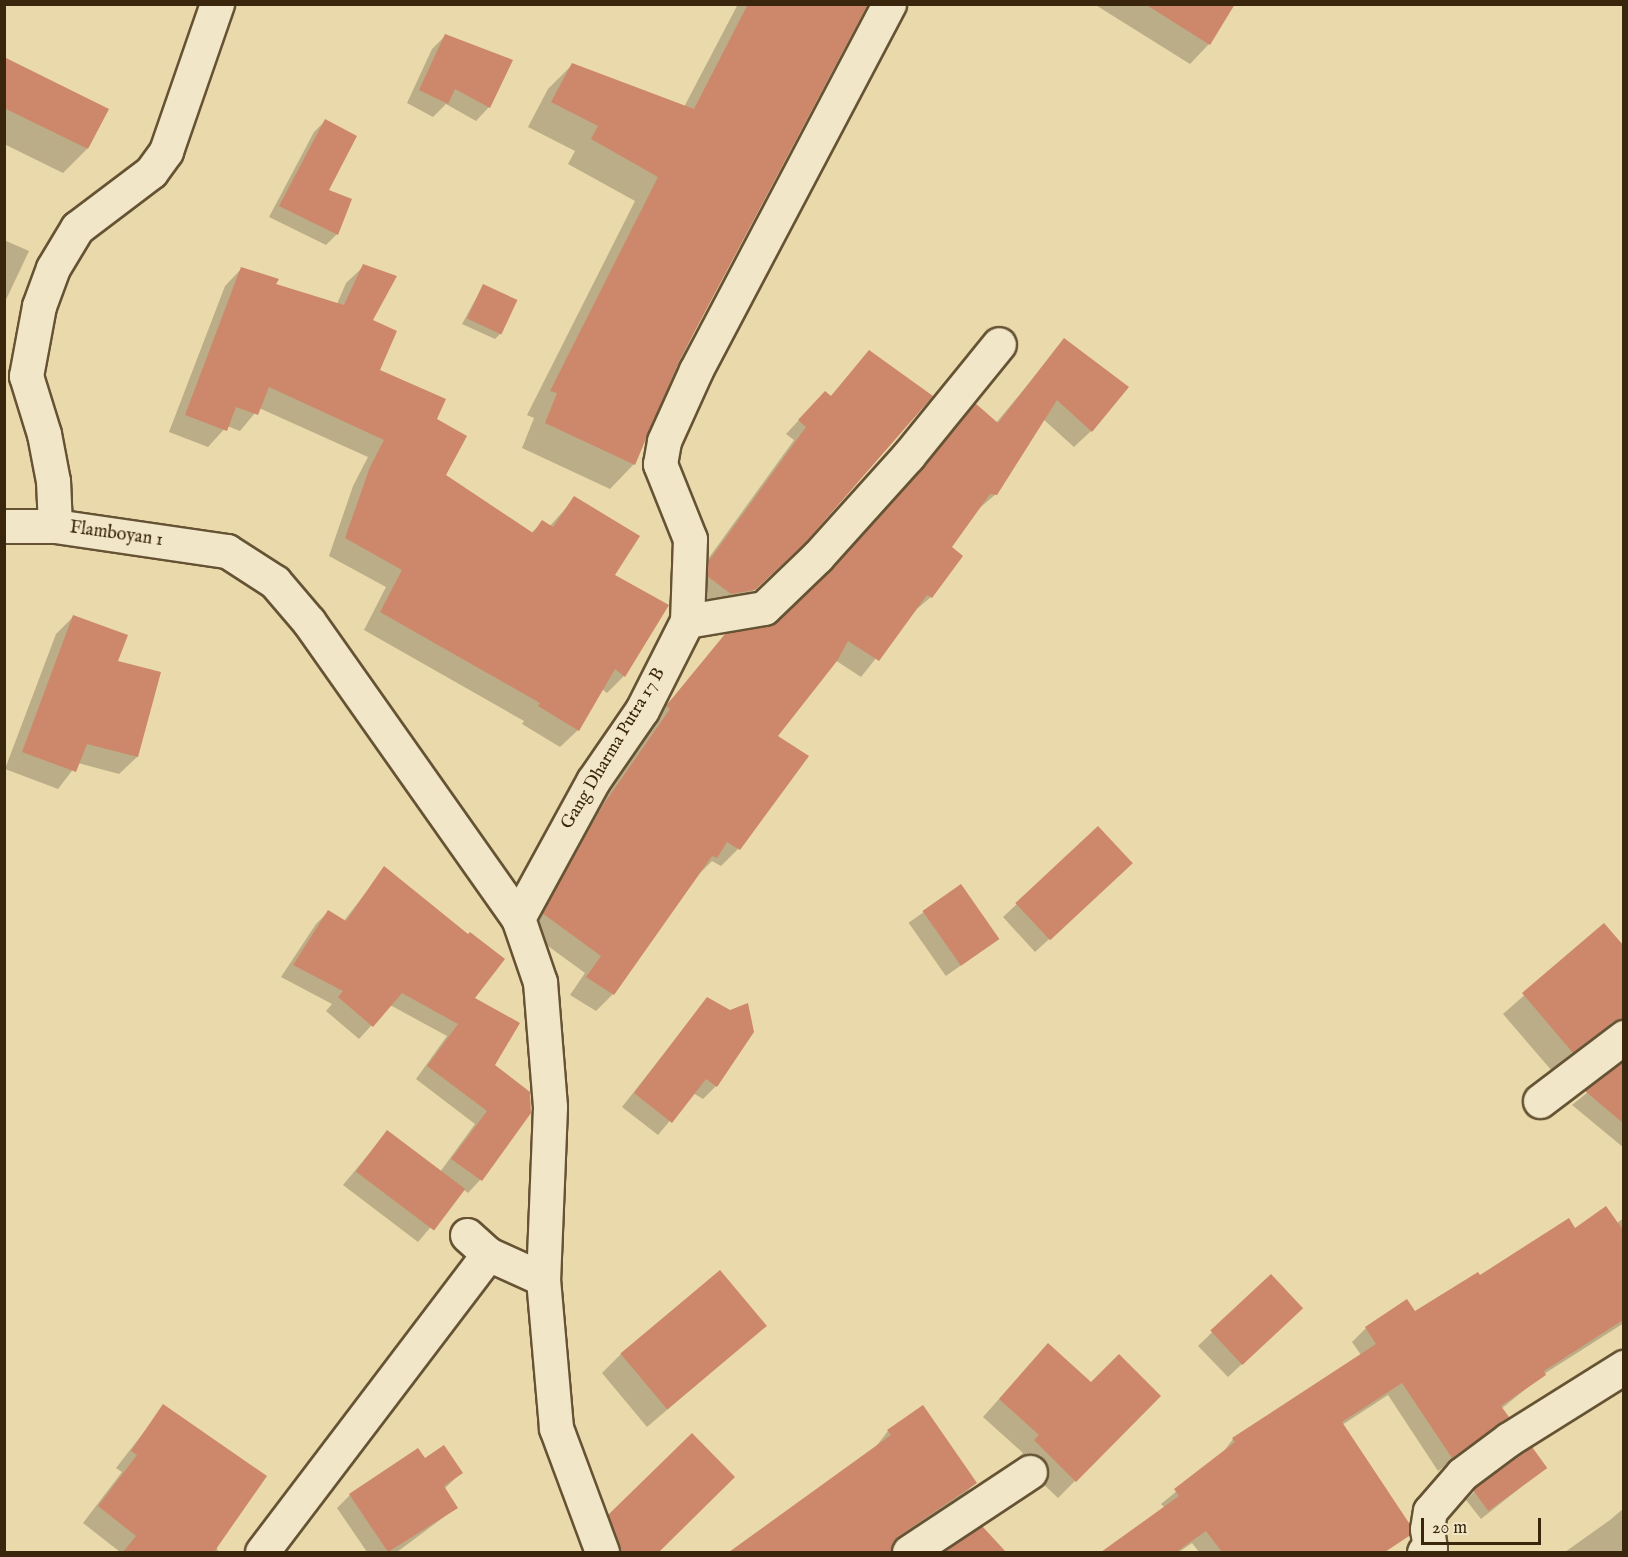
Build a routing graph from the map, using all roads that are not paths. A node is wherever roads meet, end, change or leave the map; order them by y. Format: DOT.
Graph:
graph roads {
  1 [pos="217,4"];
  2 [pos="889,4"];
  3 [pos="999,344"];
  4 [pos="4,526"];
  5 [pos="55,526"];
  6 [pos="687,621"];
  7 [pos="518,918"];
  8 [pos="1623,1037"];
  9 [pos="1540,1101"];
  10 [pos="543,1279"];
  11 [pos="1623,1367"];
  12 [pos="1030,1472"];
  13 [pos="1429,1551"];
  14 [pos="262,1552"];
  15 [pos="602,1552"];
  16 [pos="909,1552"];
  1 -- 5 [label="street"];
  2 -- 6 [label="street, Gang Dharma Putra 17 B"];
  3 -- 6 [label="street"];
  4 -- 5 [label="street, Flamboyan 1"];
  5 -- 7 [label="street, Flamboyan 1"];
  6 -- 7 [label="street, Gang Dharma Putra 17 B"];
  7 -- 10 [label="street"];
  8 -- 9 [label="street"];
  10 -- 14 [label="street"];
  10 -- 15 [label="street"];
  11 -- 13 [label="street"];
  12 -- 16 [label="street"];
}
